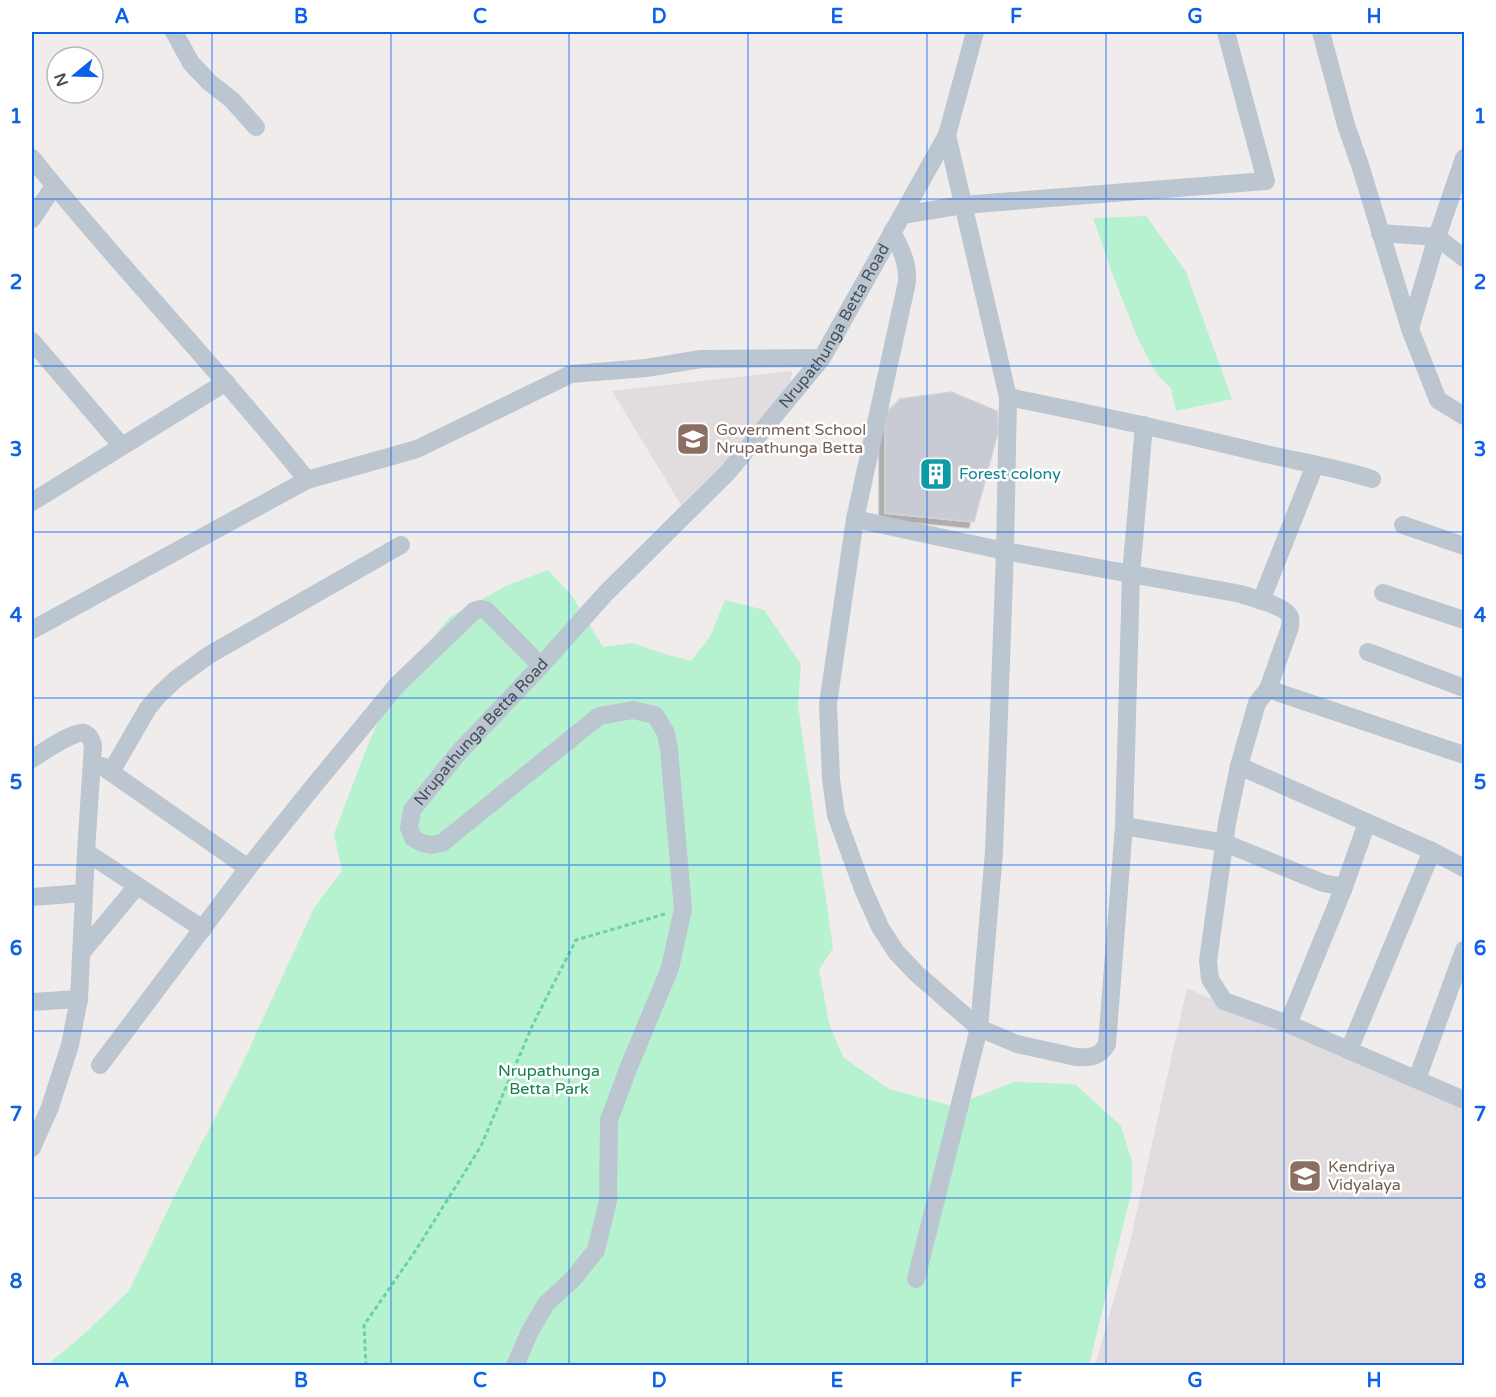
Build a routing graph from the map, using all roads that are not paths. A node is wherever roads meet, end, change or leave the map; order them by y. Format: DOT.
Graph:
graph roads {
  1 [pos="174,32"];
  2 [pos="975,32"];
  3 [pos="1226,32"];
  4 [pos="1321,32"];
  5 [pos="256,128"];
  6 [pos="947,135"];
  7 [pos="32,158"];
  8 [pos="1464,158"];
  9 [pos="54,186"];
  10 [pos="963,205"];
  11 [pos="902,214"];
  12 [pos="32,219"];
  13 [pos="892,232"];
  14 [pos="1380,233"];
  15 [pos="1437,237"];
  16 [pos="1464,258"];
  17 [pos="1410,329"];
  18 [pos="32,341"];
  19 [pos="822,357"];
  20 [pos="226,382"];
  21 [pos="1008,396"];
  22 [pos="1464,416"];
  23 [pos="1144,424"];
  24 [pos="121,446"];
  25 [pos="1314,465"];
  26 [pos="1372,479"];
  27 [pos="307,480"];
  28 [pos="32,502"];
  29 [pos="855,519"];
  30 [pos="1403,525"];
  31 [pos="401,545"];
  32 [pos="1464,546"];
  33 [pos="1005,552"];
  34 [pos="1131,575"];
  35 [pos="1383,593"];
  36 [pos="1261,601"];
  37 [pos="1464,620"];
  38 [pos="32,630"];
  39 [pos="1368,652"];
  40 [pos="541,666"];
  41 [pos="1464,688"];
  42 [pos="1268,689"];
  43 [pos="1464,755"];
  44 [pos="32,759"];
  45 [pos="93,760"];
  46 [pos="1239,766"];
  47 [pos="111,772"];
  48 [pos="1367,823"];
  49 [pos="1124,826"];
  50 [pos="1225,843"];
  51 [pos="1432,851"];
  52 [pos="86,852"];
  53 [pos="248,868"];
  54 [pos="1464,868"];
  55 [pos="137,886"];
  56 [pos="1344,887"];
  57 [pos="84,893"];
  58 [pos="32,897"];
  59 [pos="203,929"];
  60 [pos="82,952"];
  61 [pos="1463,960"];
  62 [pos="79,999"];
  63 [pos="32,1002"];
  64 [pos="1288,1024"];
  65 [pos="979,1028"];
  66 [pos="1349,1050"];
  67 [pos="100,1065"];
  68 [pos="1417,1079"];
  69 [pos="1464,1100"];
  70 [pos="41,1108"];
  71 [pos="32,1148"];
  72 [pos="916,1279"];
  73 [pos="515,1365"];
  1 -- 5 [label="street"];
  2 -- 6 [label="street, Nrupathunga Betta Road"];
  3 -- 10 [label="street"];
  4 -- 14 [label="street"];
  6 -- 10 [label="street"];
  6 -- 11 [label="street, Nrupathunga Betta Road"];
  7 -- 9 [label="street"];
  8 -- 15 [label="street"];
  9 -- 12 [label="street"];
  9 -- 20 [label="street"];
  10 -- 11 [label="street"];
  10 -- 21 [label="street"];
  11 -- 13 [label="street, Nrupathunga Betta Road"];
  13 -- 19 [label="street, Nrupathunga Betta Road"];
  13 -- 29 [label="street"];
  14 -- 15 [label="street"];
  14 -- 17 [label="street"];
  15 -- 16 [label="street"];
  15 -- 17 [label="street"];
  17 -- 22 [label="street"];
  18 -- 24 [label="street"];
  19 -- 27 [label="street"];
  19 -- 40 [label="street, Nrupathunga Betta Road"];
  20 -- 24 [label="street"];
  20 -- 27 [label="street"];
  21 -- 23 [label="street"];
  21 -- 33 [label="street"];
  23 -- 25 [label="street"];
  23 -- 34 [label="street"];
  24 -- 28 [label="street"];
  25 -- 26 [label="street"];
  25 -- 36 [label="street"];
  27 -- 38 [label="street"];
  29 -- 33 [label="street"];
  29 -- 65 [label="street"];
  30 -- 32 [label="street"];
  31 -- 47 [label="street"];
  33 -- 34 [label="street"];
  33 -- 65 [label="street"];
  34 -- 36 [label="street"];
  34 -- 49 [label="street"];
  35 -- 37 [label="street"];
  36 -- 42 [label="street"];
  39 -- 41 [label="street"];
  40 -- 53 [label="street"];
  40 -- 73 [label="street, Nrupathunga Betta Road"];
  42 -- 43 [label="street"];
  42 -- 46 [label="street"];
  44 -- 45 [label="street"];
  45 -- 47 [label="street"];
  45 -- 52 [label="street"];
  46 -- 48 [label="street"];
  46 -- 50 [label="street"];
  47 -- 53 [label="street"];
  48 -- 51 [label="street"];
  48 -- 56 [label="street"];
  49 -- 50 [label="street"];
  49 -- 65 [label="street"];
  50 -- 56 [label="street"];
  50 -- 64 [label="street"];
  51 -- 54 [label="street"];
  51 -- 66 [label="street"];
  52 -- 55 [label="street"];
  52 -- 57 [label="street"];
  53 -- 59 [label="street"];
  55 -- 59 [label="street"];
  55 -- 60 [label="street"];
  56 -- 64 [label="street"];
  57 -- 58 [label="street"];
  57 -- 60 [label="street"];
  59 -- 67 [label="street"];
  60 -- 62 [label="street"];
  61 -- 68 [label="street"];
  62 -- 63 [label="street"];
  62 -- 70 [label="street"];
  64 -- 66 [label="street"];
  65 -- 72 [label="street"];
  66 -- 68 [label="street"];
  68 -- 69 [label="street"];
  70 -- 71 [label="street"];
}
